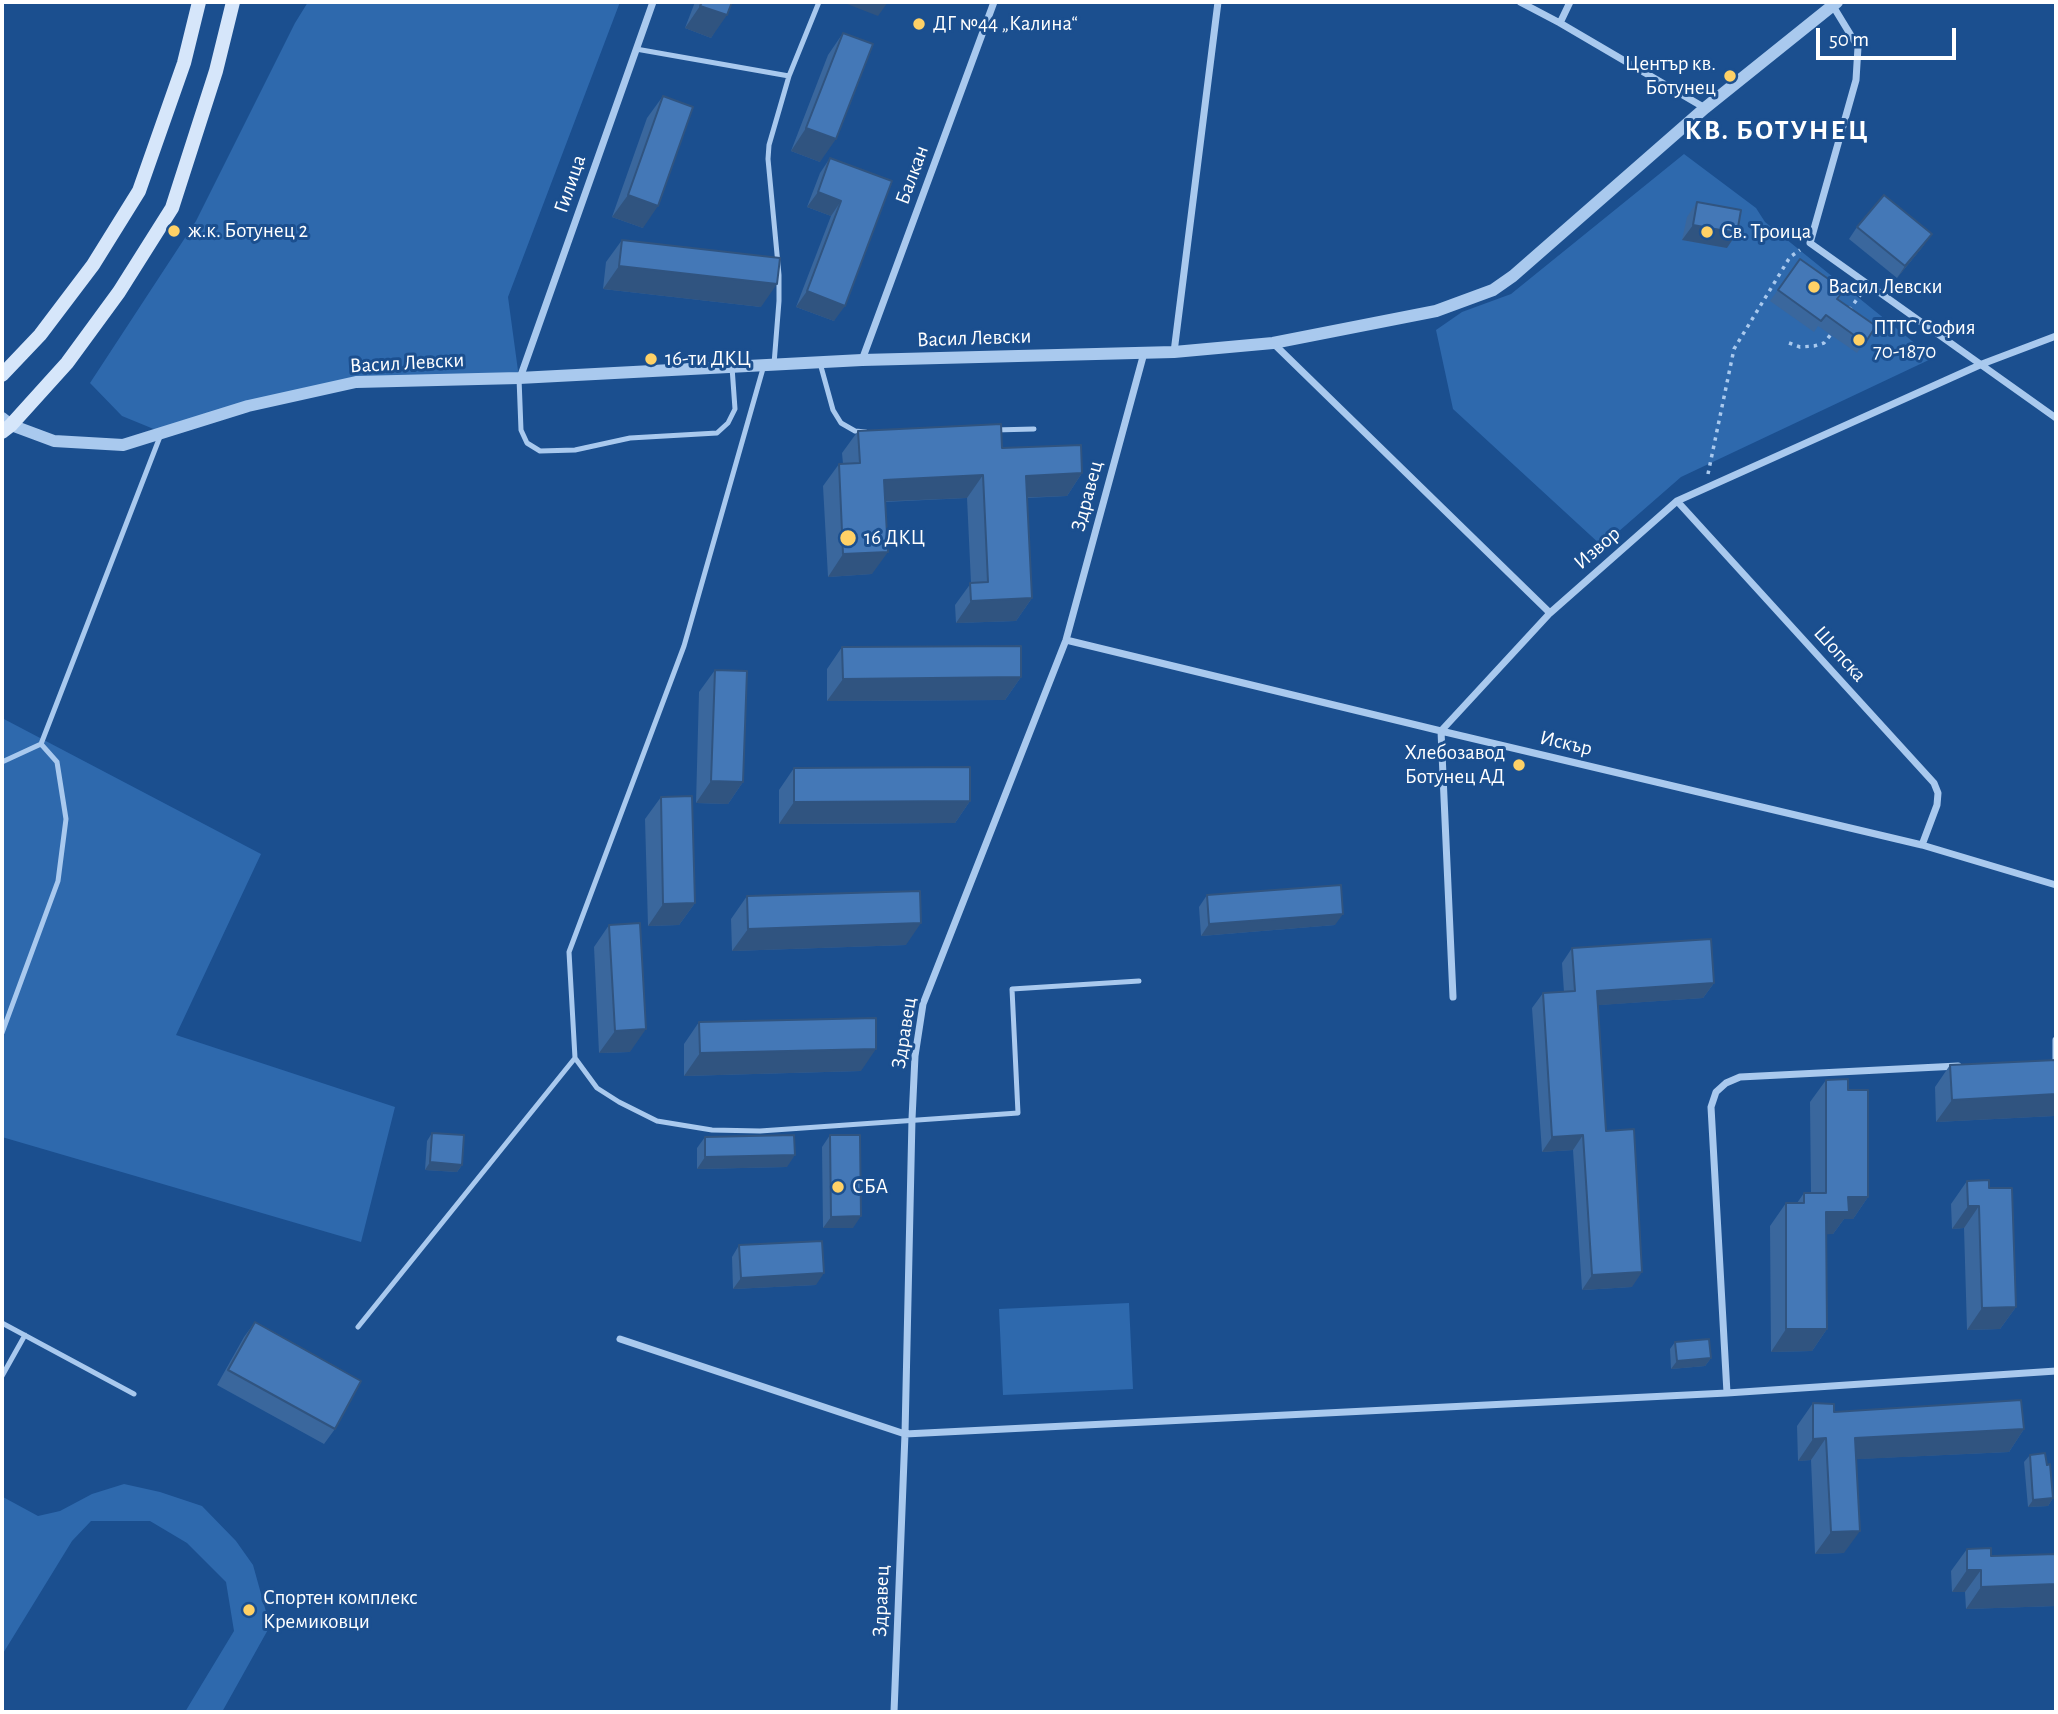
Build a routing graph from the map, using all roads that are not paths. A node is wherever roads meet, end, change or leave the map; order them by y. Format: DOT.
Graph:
graph roads {
  1 [pos="199,2"];
  2 [pos="233,2"];
  3 [pos="653,2"];
  4 [pos="819,2"];
  5 [pos="994,2"];
  6 [pos="1218,2"];
  7 [pos="1520,2"];
  8 [pos="1570,2"];
  9 [pos="1835,4"];
  10 [pos="1560,23"];
  11 [pos="636,48"];
  12 [pos="789,76"];
  13 [pos="1705,108"];
  14 [pos="2056,336"];
  15 [pos="1273,343"];
  16 [pos="1174,352"];
  17 [pos="1144,353"];
  18 [pos="863,360"];
  19 [pos="820,363"];
  20 [pos="1982,364"];
  21 [pos="769,365"];
  22 [pos="732,367"];
  23 [pos="2,375"];
  24 [pos="519,379"];
  25 [pos="2056,418"];
  26 [pos="5,425"];
  27 [pos="1034,429"];
  28 [pos="980,431"];
  29 [pos="162,432"];
  30 [pos="875,433"];
  31 [pos="1677,501"];
  32 [pos="1550,613"];
  33 [pos="1066,640"];
  34 [pos="1441,731"];
  35 [pos="41,744"];
  36 [pos="2,762"];
  37 [pos="1922,845"];
  38 [pos="2056,885"];
  39 [pos="1139,981"];
  40 [pos="1453,997"];
  41 [pos="2,1033"];
  42 [pos="2056,1040"];
  43 [pos="575,1058"];
  44 [pos="2042,1062"];
  45 [pos="2056,1063"];
  46 [pos="1961,1066"];
  47 [pos="912,1119"];
  48 [pos="2,1322"];
  49 [pos="358,1327"];
  50 [pos="25,1335"];
  51 [pos="620,1339"];
  52 [pos="2056,1371"];
  53 [pos="2,1376"];
  54 [pos="1727,1393"];
  55 [pos="134,1394"];
  56 [pos="905,1434"];
  57 [pos="894,1712"];
  1 -- 23 [label="main road"];
  2 -- 26 [label="main road"];
  3 -- 11 [label="street, Гилица"];
  4 -- 12 [label="lane"];
  5 -- 18 [label="street, Балкан"];
  6 -- 16 [label="street"];
  7 -- 10 [label="street"];
  8 -- 10 [label="street"];
  9 -- 13 [label="street, Васил Левски"];
  9 -- 20 [label="street"];
  10 -- 13 [label="street"];
  11 -- 12 [label="lane"];
  11 -- 24 [label="street, Гилица"];
  12 -- 21 [label="lane"];
  13 -- 15 [label="street, Васил Левски"];
  14 -- 20 [label="street, Извор"];
  15 -- 16 [label="street, Васил Левски"];
  15 -- 32 [label="street"];
  16 -- 17 [label="street, Васил Левски"];
  17 -- 18 [label="street, Васил Левски"];
  17 -- 33 [label="street, Здравец"];
  18 -- 19 [label="street, Васил Левски"];
  19 -- 21 [label="street, Васил Левски"];
  19 -- 30 [label="lane"];
  20 -- 25 [label="street"];
  20 -- 31 [label="street, Извор"];
  21 -- 22 [label="street, Васил Левски"];
  21 -- 43 [label="lane"];
  22 -- 24 [label="street, Васил Левски"];
  22 -- 24 [label="lane"];
  24 -- 29 [label="street, Васил Левски"];
  26 -- 29 [label="street, Васил Левски"];
  27 -- 28 [label="lane"];
  29 -- 35 [label="lane"];
  31 -- 32 [label="street, Извор"];
  31 -- 37 [label="street, Шопска"];
  32 -- 34 [label="street, Извор"];
  33 -- 34 [label="street, Искър"];
  33 -- 47 [label="street, Здравец"];
  34 -- 37 [label="street, Искър"];
  34 -- 40 [label="street"];
  35 -- 36 [label="lane"];
  35 -- 41 [label="lane"];
  37 -- 38 [label="street, Искър"];
  39 -- 47 [label="lane"];
  42 -- 45 [label="street"];
  43 -- 47 [label="lane"];
  43 -- 49 [label="lane"];
  44 -- 45 [label="street"];
  46 -- 54 [label="street"];
  47 -- 56 [label="street, Здравец"];
  48 -- 50 [label="lane"];
  50 -- 53 [label="lane"];
  50 -- 55 [label="lane"];
  51 -- 56 [label="street"];
  52 -- 54 [label="street"];
  54 -- 56 [label="street"];
  56 -- 57 [label="street, Здравец"];
}
